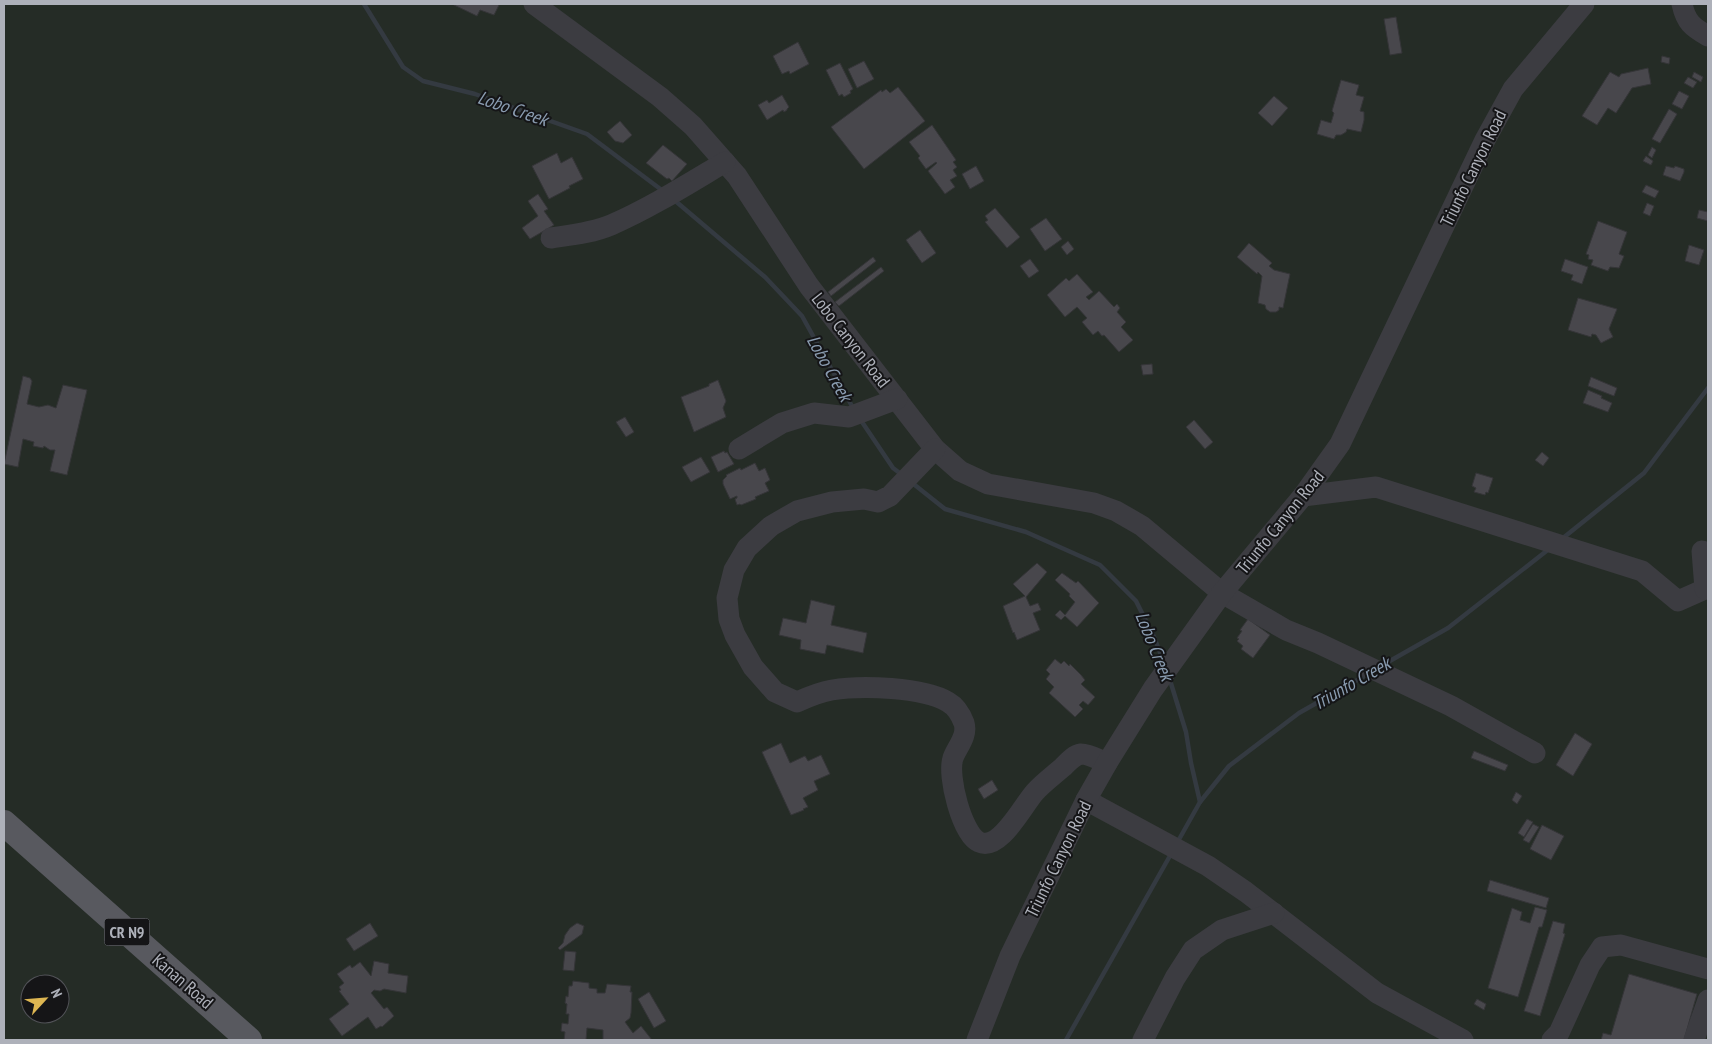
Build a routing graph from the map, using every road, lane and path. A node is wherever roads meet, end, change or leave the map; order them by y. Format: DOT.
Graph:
graph roads {
  1 [pos="534,4"];
  2 [pos="1584,4"];
  3 [pos="1682,4"];
  4 [pos="1708,36"];
  5 [pos="725,162"];
  6 [pos="551,238"];
  7 [pos="897,399"];
  8 [pos="739,449"];
  9 [pos="935,449"];
  10 [pos="1303,496"];
  11 [pos="1708,553"];
  12 [pos="1706,589"];
  13 [pos="1222,593"];
  14 [pos="1535,753"];
  15 [pos="1106,763"];
  16 [pos="1086,800"];
  17 [pos="4,823"];
  18 [pos="1274,913"];
  19 [pos="1708,969"];
  20 [pos="1708,1000"];
  21 [pos="249,1040"];
  22 [pos="977,1040"];
  23 [pos="1143,1040"];
  24 [pos="1462,1040"];
  25 [pos="1552,1040"];
  26 [pos="1694,1040"];
  1 -- 5 [label="street, Lobo Canyon Road"];
  2 -- 10 [label="street, Triunfo Canyon Road"];
  3 -- 4 [label="street"];
  5 -- 6 [label="street"];
  5 -- 7 [label="street, Lobo Canyon Road"];
  7 -- 8 [label="street"];
  7 -- 9 [label="street, Lobo Canyon Road"];
  9 -- 13 [label="street, Lobo Canyon Road"];
  9 -- 15 [label="street"];
  10 -- 12 [label="street"];
  10 -- 13 [label="street, Triunfo Canyon Road"];
  11 -- 12 [label="street"];
  13 -- 14 [label="street, Lobo Canyon Road"];
  13 -- 15 [label="street, Triunfo Canyon Road"];
  15 -- 16 [label="street, Triunfo Canyon Road"];
  16 -- 18 [label="street"];
  16 -- 22 [label="street, Triunfo Canyon Road"];
  17 -- 21 [label="main road, Kanan Road / CR N9"];
  18 -- 23 [label="street"];
  18 -- 24 [label="street"];
  19 -- 25 [label="street"];
  20 -- 26 [label="street"];
}
